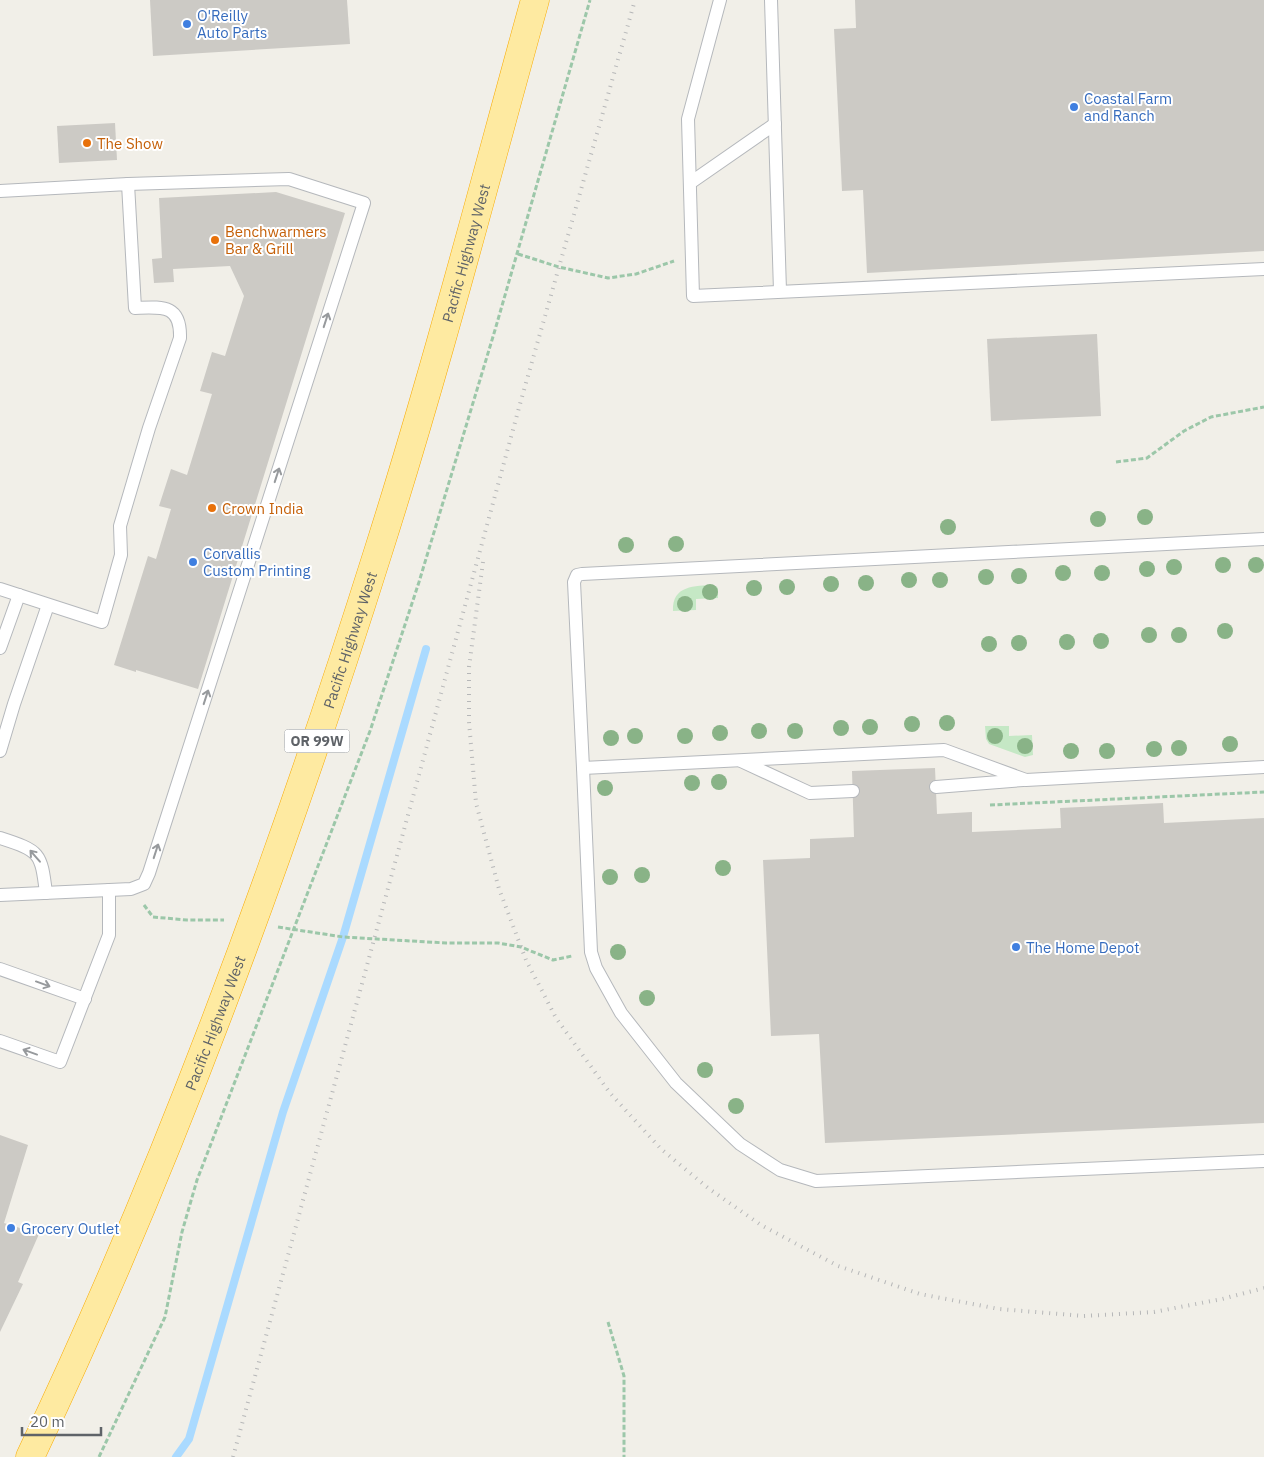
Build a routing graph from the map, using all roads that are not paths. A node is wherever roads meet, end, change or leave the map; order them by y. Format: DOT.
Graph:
graph roads {
  1 [pos="535,0"];
  2 [pos="720,0"];
  3 [pos="771,0"];
  4 [pos="775,124"];
  5 [pos="690,183"];
  6 [pos="128,184"];
  7 [pos="0,191"];
  8 [pos="1264,269"];
  9 [pos="780,292"];
  10 [pos="1264,539"];
  11 [pos="0,589"];
  12 [pos="19,595"];
  13 [pos="48,605"];
  14 [pos="0,648"];
  15 [pos="0,751"];
  16 [pos="738,760"];
  17 [pos="1264,766"];
  18 [pos="583,768"];
  19 [pos="1026,780"];
  20 [pos="936,787"];
  21 [pos="852,791"];
  22 [pos="0,838"];
  23 [pos="109,890"];
  24 [pos="46,893"];
  25 [pos="0,896"];
  26 [pos="0,969"];
  27 [pos="85,999"];
  28 [pos="0,1041"];
  29 [pos="1264,1161"];
  30 [pos="30,1457"];
  1 -- 30 [label="highway, Pacific Highway West / OR 99W"];
  2 -- 5 [label="lane"];
  3 -- 4 [label="lane"];
  4 -- 5 [label="lane"];
  4 -- 9 [label="lane"];
  5 -- 9 [label="lane"];
  6 -- 7 [label="lane"];
  6 -- 13 [label="lane"];
  23 -- 6 [label="lane, one-way"];
  8 -- 9 [label="lane"];
  10 -- 18 [label="lane"];
  11 -- 12 [label="lane"];
  12 -- 13 [label="lane"];
  12 -- 14 [label="lane"];
  13 -- 15 [label="lane"];
  16 -- 18 [label="lane"];
  16 -- 19 [label="lane"];
  16 -- 21 [label="lane"];
  17 -- 19 [label="lane"];
  18 -- 29 [label="lane"];
  19 -- 20 [label="lane"];
  24 -- 22 [label="lane, one-way"];
  23 -- 24 [label="lane"];
  23 -- 27 [label="lane"];
  24 -- 25 [label="lane"];
  26 -- 27 [label="lane, one-way"];
  27 -- 28 [label="lane, one-way"];
}
